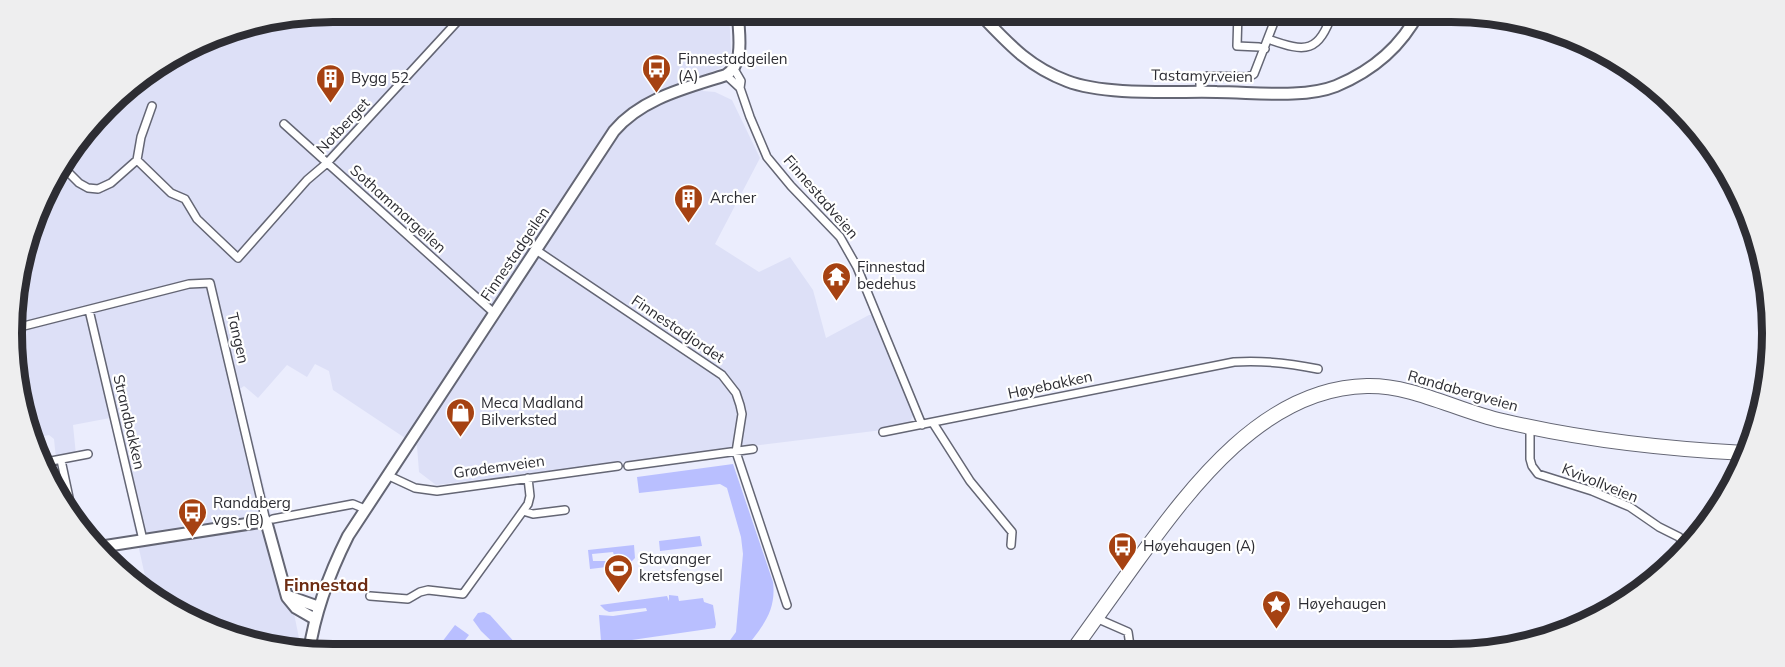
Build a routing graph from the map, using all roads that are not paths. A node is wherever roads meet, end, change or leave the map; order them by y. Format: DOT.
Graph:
graph roads {
  1 [pos="457,22"];
  2 [pos="738,22"];
  3 [pos="988,22"];
  4 [pos="1238,22"];
  5 [pos="1274,22"];
  6 [pos="1330,22"];
  7 [pos="1414,22"];
  8 [pos="1268,39"];
  9 [pos="1265,49"];
  10 [pos="730,72"];
  11 [pos="740,88"];
  12 [pos="1200,91"];
  13 [pos="152,106"];
  14 [pos="284,124"];
  15 [pos="137,160"];
  16 [pos="327,163"];
  17 [pos="68,172"];
  18 [pos="536,250"];
  19 [pos="90,310"];
  20 [pos="494,313"];
  21 [pos="22,326"];
  22 [pos="1318,369"];
  23 [pos="933,423"];
  24 [pos="922,425"];
  25 [pos="1530,427"];
  26 [pos="883,432"];
  27 [pos="753,449"];
  28 [pos="736,452"];
  29 [pos="1739,452"];
  30 [pos="88,454"];
  31 [pos="61,459"];
  32 [pos="50,461"];
  33 [pos="618,466"];
  34 [pos="628,466"];
  35 [pos="387,475"];
  36 [pos="528,478"];
  37 [pos="69,497"];
  38 [pos="365,509"];
  39 [pos="565,510"];
  40 [pos="523,511"];
  41 [pos="269,520"];
  42 [pos="143,540"];
  43 [pos="1682,542"];
  44 [pos="1011,545"];
  45 [pos="108,547"];
  46 [pos="285,594"];
  47 [pos="370,596"];
  48 [pos="787,605"];
  49 [pos="319,607"];
  50 [pos="1096,618"];
  51 [pos="315,620"];
  52 [pos="311,644"];
  53 [pos="1077,644"];
  54 [pos="1130,644"];
  1 -- 16 [label="street, Notberget"];
  2 -- 10 [label="main road, Finnestadveien"];
  3 -- 12 [label="main road, Tastamyrveien"];
  4 -- 9 [label="street"];
  5 -- 8 [label="street"];
  6 -- 8 [label="street"];
  7 -- 12 [label="main road, Tastamyrveien"];
  8 -- 9 [label="street"];
  9 -- 12 [label="street"];
  10 -- 11 [label="street, Finnestadveien"];
  10 -- 11 [label="street, Finnestadveien"];
  10 -- 18 [label="main road, Finnestadgeilen"];
  11 -- 24 [label="street, Finnestadveien"];
  13 -- 15 [label="street"];
  14 -- 16 [label="street, Sothammargeilen"];
  15 -- 16 [label="street, Notberget"];
  15 -- 17 [label="street"];
  16 -- 20 [label="street, Sothammargeilen"];
  18 -- 20 [label="main road, Finnestadgeilen"];
  18 -- 28 [label="street, Finnestadjordet"];
  19 -- 21 [label="street, Tangen"];
  19 -- 41 [label="street, Tangen"];
  19 -- 42 [label="street, Strandbakken"];
  20 -- 35 [label="main road, Finnestadgeilen"];
  22 -- 23 [label="street, Høyebakken"];
  23 -- 24 [label="street"];
  23 -- 44 [label="street"];
  24 -- 26 [label="street"];
  25 -- 29 [label="highway, Randabergveien"];
  25 -- 43 [label="street, Kvivollveien"];
  25 -- 50 [label="highway, Randabergveien"];
  27 -- 28 [label="street"];
  28 -- 34 [label="street"];
  28 -- 48 [label="street, Finnestadjordet"];
  30 -- 31 [label="street"];
  31 -- 32 [label="street"];
  31 -- 37 [label="street"];
  33 -- 36 [label="street, Grødemveien"];
  35 -- 36 [label="street, Grødemveien"];
  35 -- 38 [label="main road, Finnestadgeilen"];
  36 -- 40 [label="street"];
  38 -- 41 [label="street"];
  38 -- 49 [label="main road, Finnestadgeilen"];
  39 -- 40 [label="street"];
  40 -- 47 [label="street"];
  41 -- 42 [label="main road"];
  41 -- 46 [label="main road, Tangen"];
  42 -- 45 [label="main road"];
  46 -- 49 [label="main road"];
  46 -- 51 [label="main road"];
  49 -- 51 [label="main road, Finnestadgeilen"];
  50 -- 53 [label="highway, Randabergveien"];
  50 -- 54 [label="street"];
  51 -- 52 [label="main road, Finnestadgeilen"];
}
